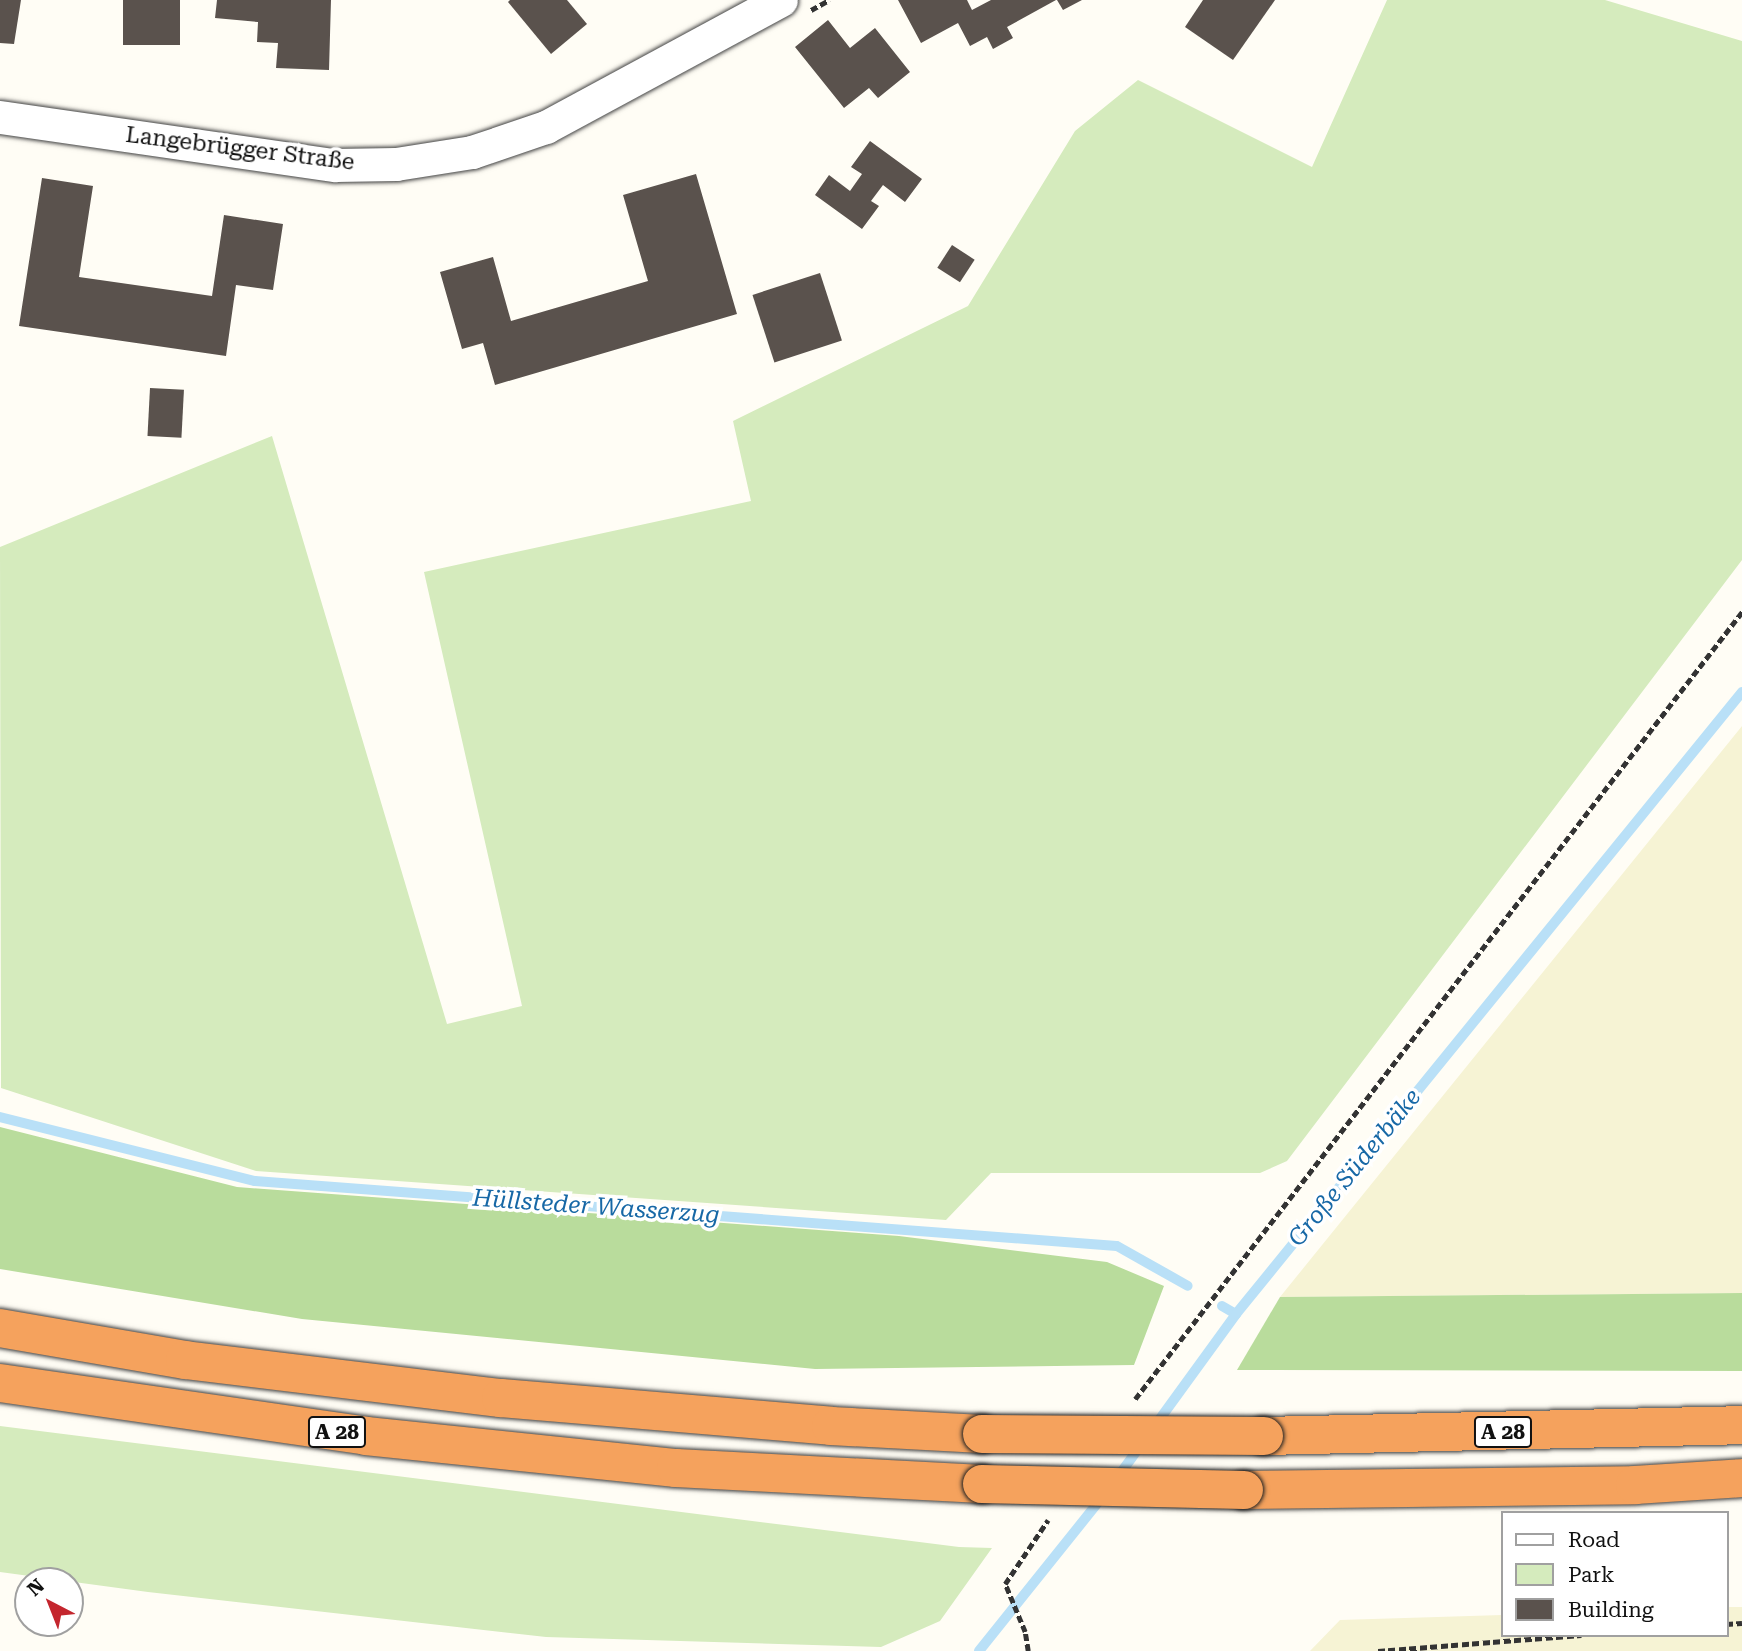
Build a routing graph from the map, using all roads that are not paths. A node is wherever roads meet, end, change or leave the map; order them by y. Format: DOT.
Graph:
graph roads {
  1 [pos="780,0"];
  2 [pos="0,117"];
  3 [pos="0,1328"];
  4 [pos="0,1383"];
  5 [pos="1742,1425"];
  6 [pos="1742,1478"];
  1 -- 2 [label="street, Langebrügger Straße"];
  3 -- 5 [label="highway, A 28, bridge"];
  4 -- 6 [label="highway, A 28, bridge"];
}
